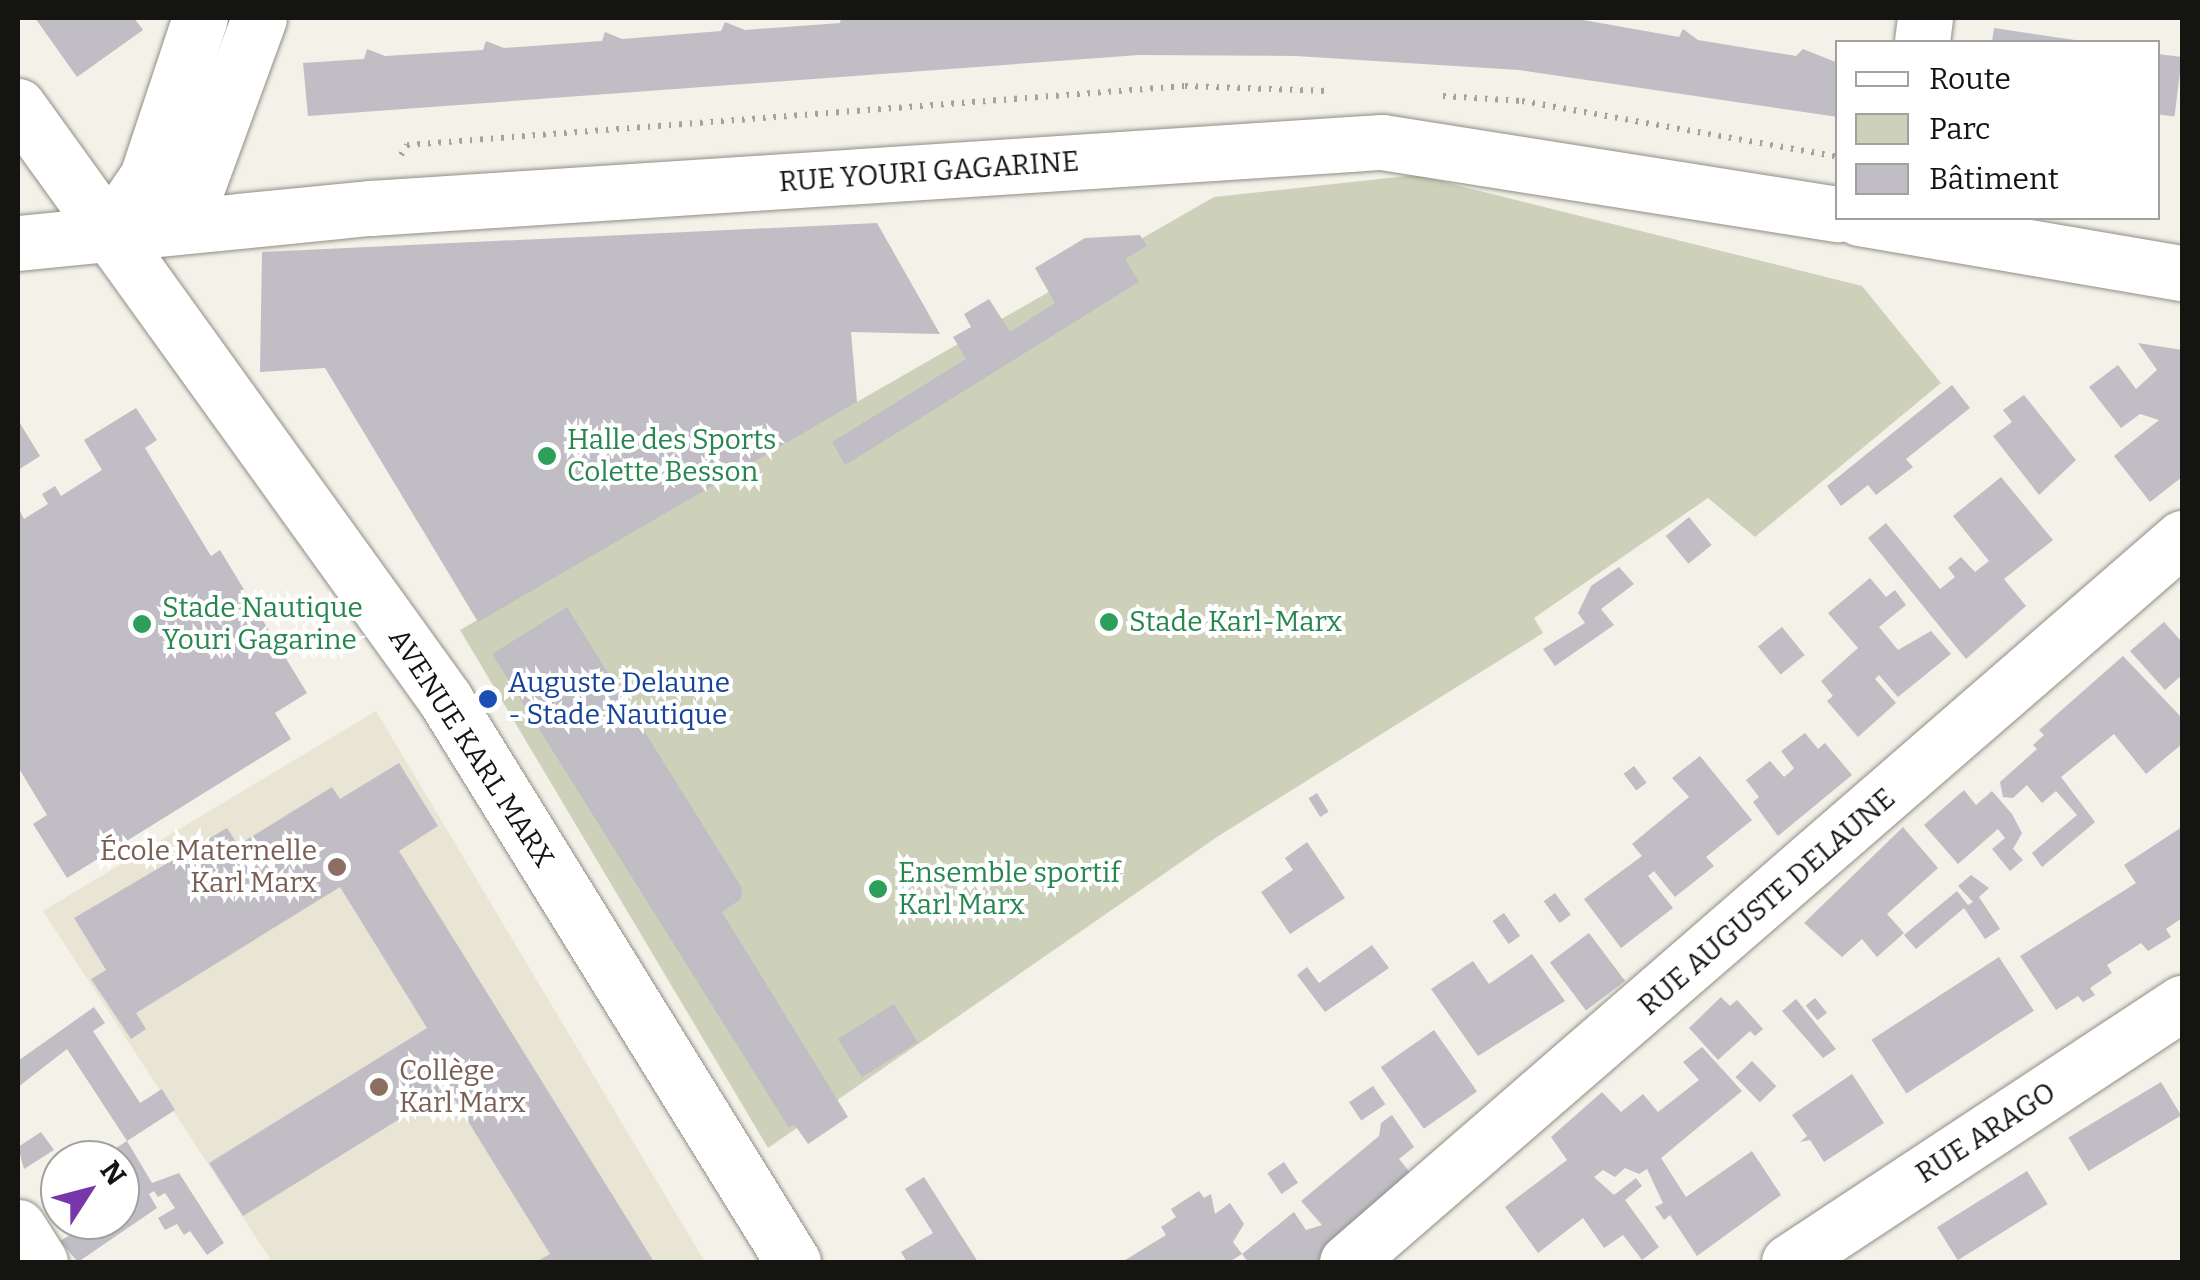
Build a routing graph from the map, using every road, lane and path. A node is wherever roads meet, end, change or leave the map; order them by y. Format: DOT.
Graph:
graph roads {
  1 [pos="201,18"];
  2 [pos="259,18"];
  3 [pos="18,106"];
  4 [pos="1835,214"];
  5 [pos="1886,220"];
  6 [pos="184,223"];
  7 [pos="109,232"];
  8 [pos="18,243"];
  9 [pos="2182,273"];
  10 [pos="2182,538"];
  11 [pos="2182,1003"];
  12 [pos="18,1227"];
  13 [pos="1360,1259"];
  14 [pos="40,1262"];
  15 [pos="794,1262"];
  16 [pos="1789,1262"];
  1 -- 7 [label="street"];
  2 -- 6 [label="street"];
  3 -- 7 [label="street, AVENUE KARL MARX"];
  4 -- 6 [label="street, RUE YOURI GAGARINE"];
  5 -- 9 [label="street"];
  6 -- 7 [label="street, RUE YOURI GAGARINE"];
  7 -- 8 [label="street, RUE YOURI GAGARINE"];
  7 -- 15 [label="street, AVENUE KARL MARX"];
  10 -- 13 [label="street, RUE AUGUSTE DELAUNE"];
  11 -- 16 [label="street, RUE ARAGO"];
  12 -- 14 [label="street"];
}
